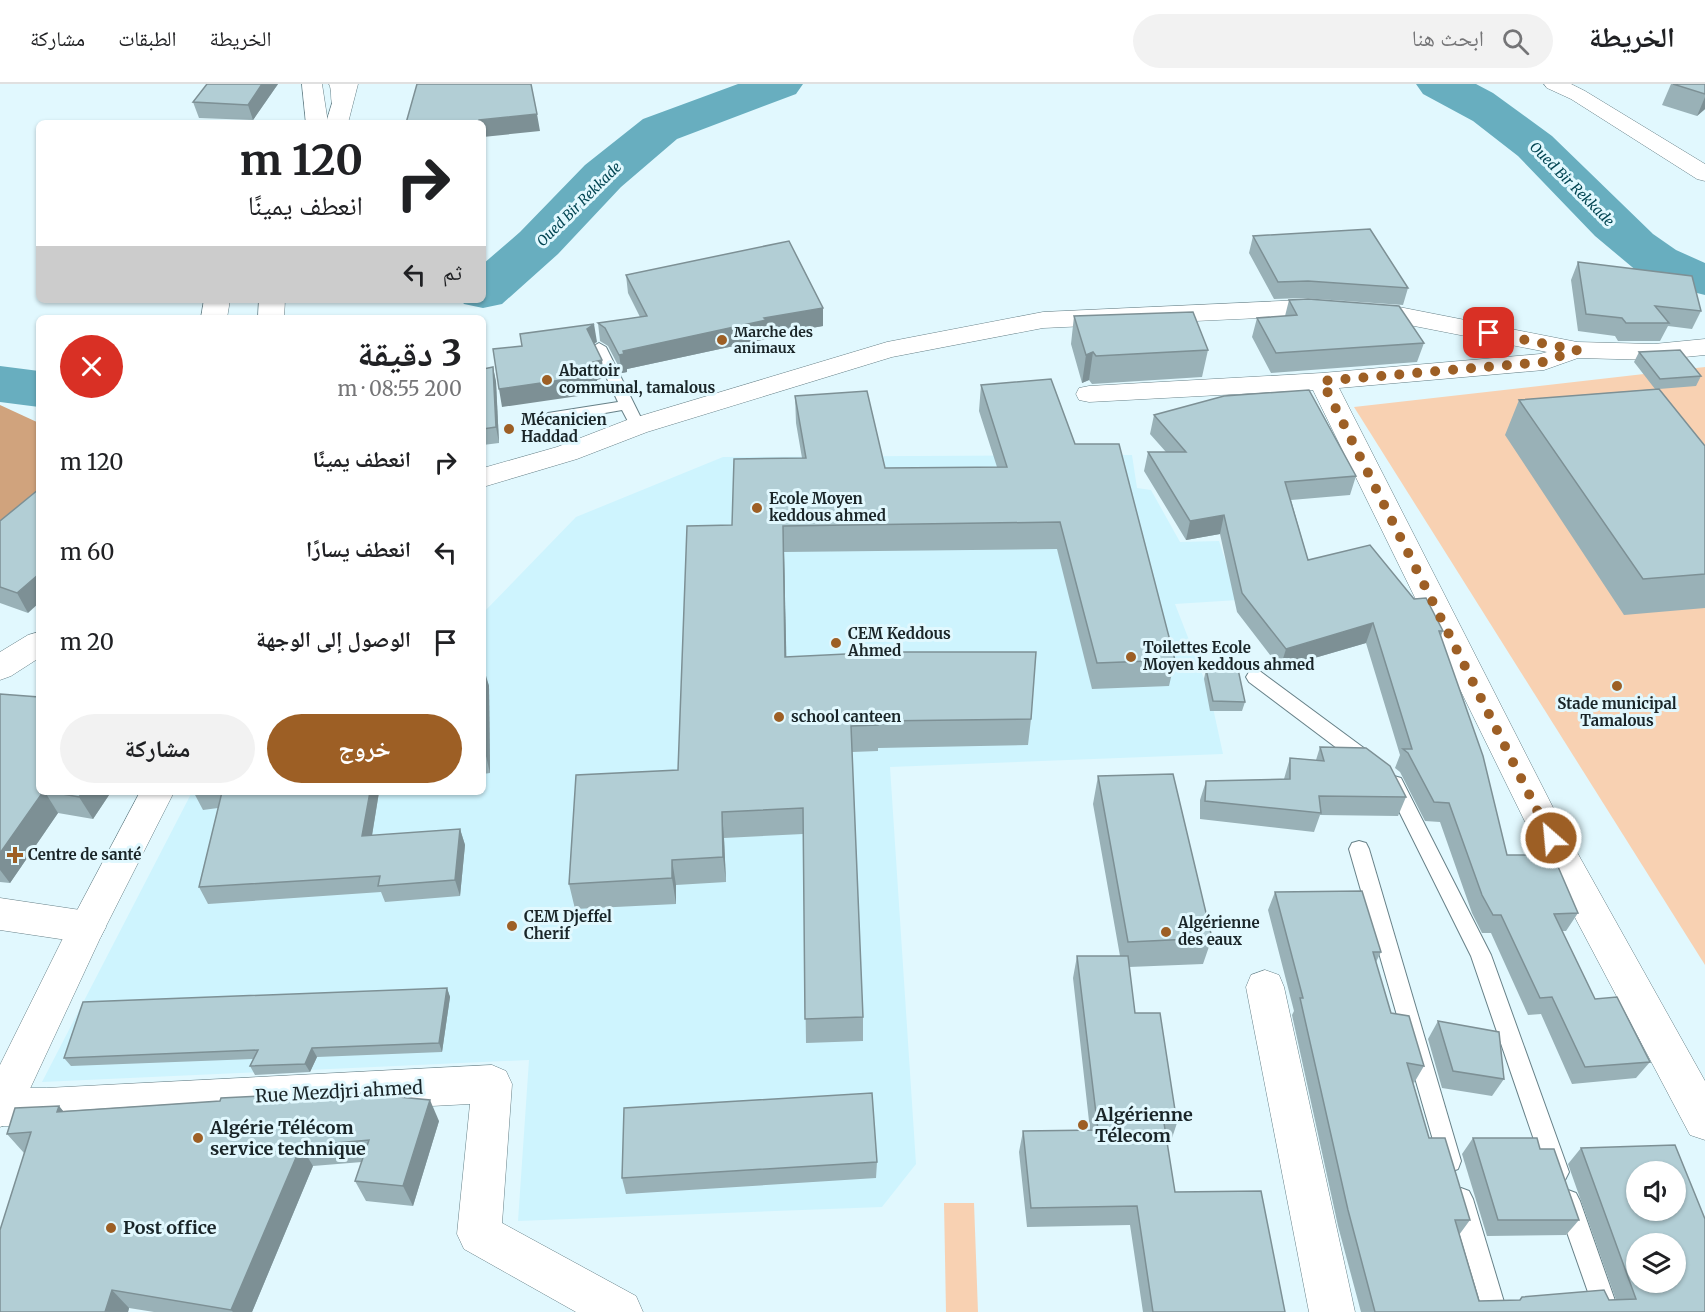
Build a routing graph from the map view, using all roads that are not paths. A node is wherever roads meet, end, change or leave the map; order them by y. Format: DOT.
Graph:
graph roads {
  1 [pos="312,84"];
  2 [pos="1554,84"];
  3 [pos="317,120"];
  4 [pos="1705,174"];
  5 [pos="599,347"];
  6 [pos="1705,347"];
  7 [pos="1577,350"];
  8 [pos="1322,381"];
  9 [pos="1089,394"];
  10 [pos="632,415"];
  11 [pos="548,418"];
  12 [pos="486,477"];
  13 [pos="36,645"];
  14 [pos="0,668"];
  15 [pos="1255,677"];
  16 [pos="155,795"];
  17 [pos="1359,849"];
  18 [pos="0,914"];
  19 [pos="87,927"];
  20 [pos="1265,987"];
  21 [pos="0,1107"];
  22 [pos="1705,1121"];
  23 [pos="621,1312"];
  24 [pos="1332,1312"];
  25 [pos="1495,1312"];
  26 [pos="1607,1312"];
  1 -- 3 [label="street"];
  2 -- 4 [label="street"];
  5 -- 10 [label="lane"];
  6 -- 7 [label="street"];
  7 -- 8 [label="street"];
  7 -- 10 [label="street"];
  8 -- 9 [label="street"];
  8 -- 22 [label="street"];
  10 -- 11 [label="lane"];
  10 -- 12 [label="street"];
  13 -- 14 [label="street"];
  15 -- 26 [label="lane"];
  16 -- 19 [label="street"];
  17 -- 25 [label="lane"];
  18 -- 19 [label="street"];
  19 -- 21 [label="street"];
  20 -- 24 [label="street"];
  21 -- 23 [label="street, Rue Mezdjri ahmed"];
}
